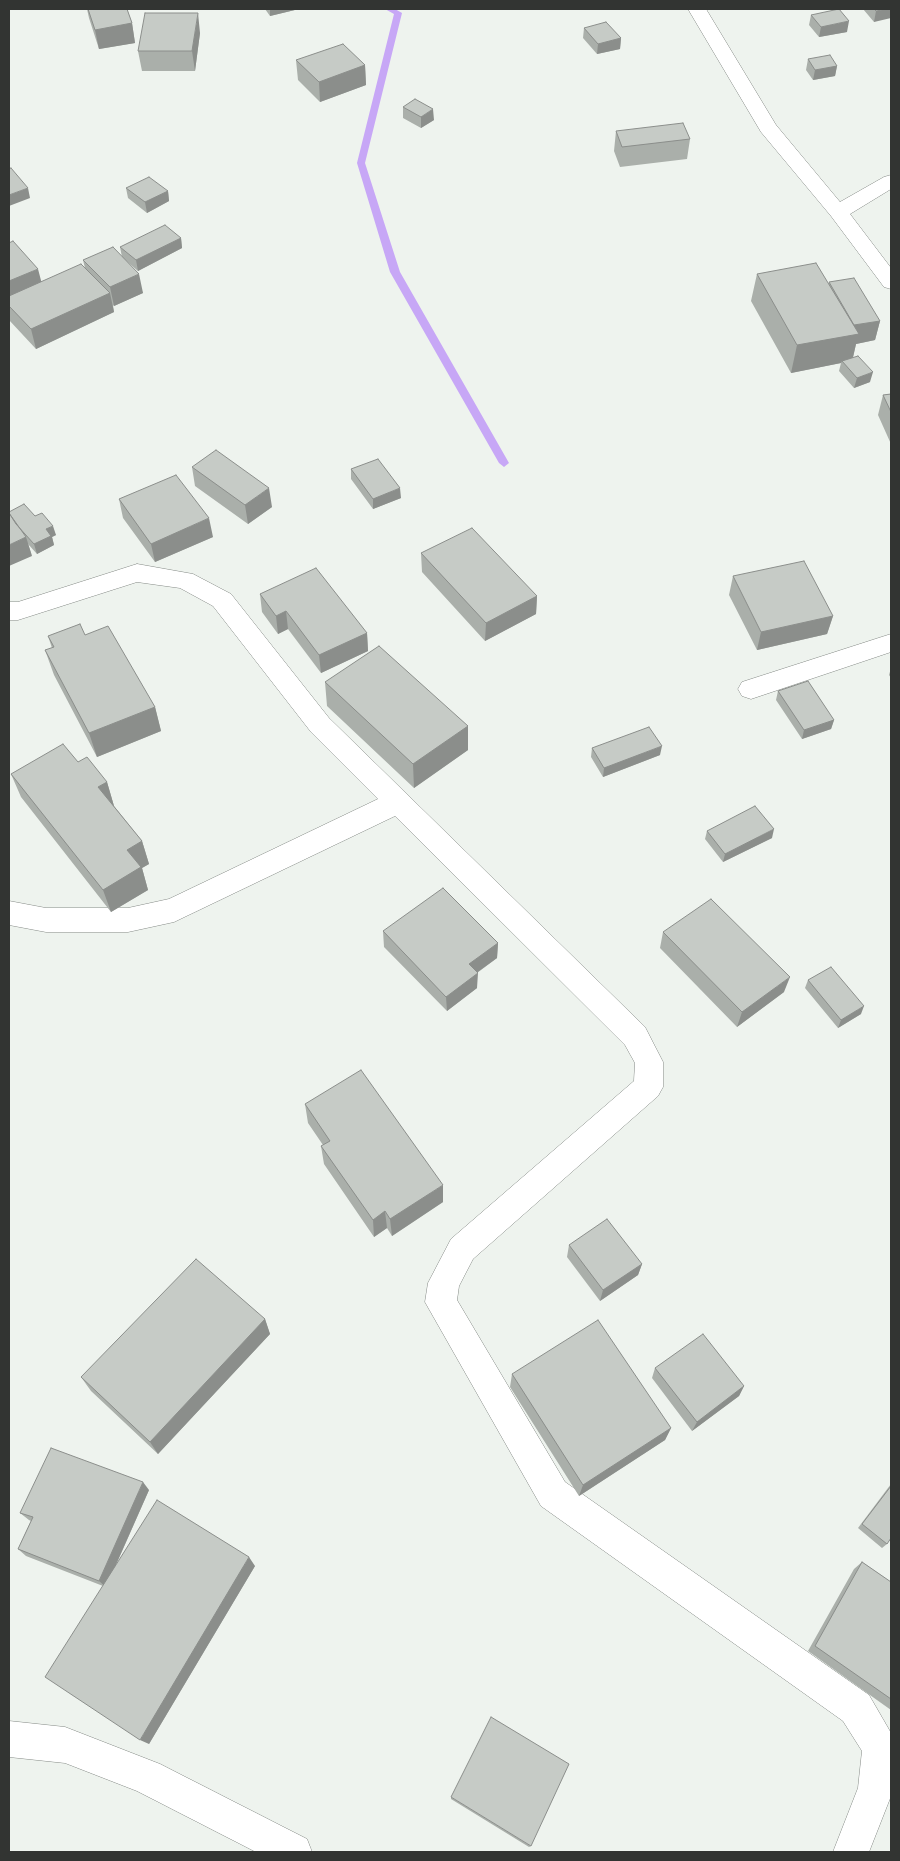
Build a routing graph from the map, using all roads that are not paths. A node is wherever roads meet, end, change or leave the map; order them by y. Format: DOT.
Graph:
graph roads {
  1 [pos="697,9"];
  2 [pos="891,180"];
  3 [pos="838,212"];
  4 [pos="891,282"];
  5 [pos="9,611"];
  6 [pos="891,643"];
  7 [pos="751,689"];
  8 [pos="398,802"];
  9 [pos="9,913"];
  10 [pos="9,1739"];
  11 [pos="294,1852"];
  12 [pos="851,1852"];
  1 -- 3 [label="street"];
  2 -- 3 [label="street"];
  3 -- 4 [label="street"];
  5 -- 8 [label="street"];
  6 -- 7 [label="street"];
  8 -- 9 [label="street"];
  8 -- 12 [label="street"];
  10 -- 11 [label="street"];
}
